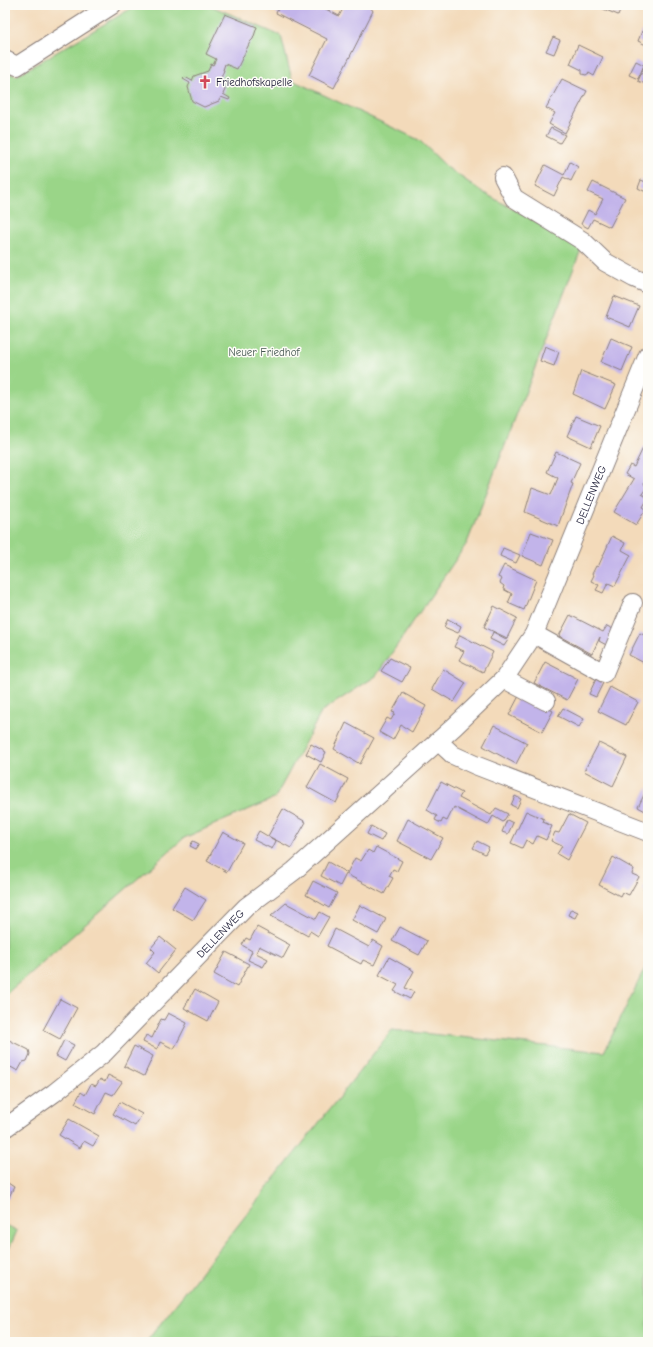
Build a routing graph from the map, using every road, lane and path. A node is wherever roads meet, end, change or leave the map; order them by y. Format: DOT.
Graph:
graph roads {
  1 [pos="112,5"];
  2 [pos="5,60"];
  3 [pos="503,178"];
  4 [pos="648,284"];
  5 [pos="648,355"];
  6 [pos="633,602"];
  7 [pos="534,634"];
  8 [pos="504,679"];
  9 [pos="546,701"];
  10 [pos="438,741"];
  11 [pos="648,832"];
  12 [pos="5,1128"];
  1 -- 2 [label="street"];
  3 -- 4 [label="street"];
  5 -- 7 [label="street, DELLENWEG"];
  6 -- 7 [label="street"];
  7 -- 8 [label="street, DELLENWEG"];
  8 -- 9 [label="street"];
  8 -- 10 [label="street, DELLENWEG"];
  10 -- 11 [label="street"];
  10 -- 12 [label="street, DELLENWEG"];
}
